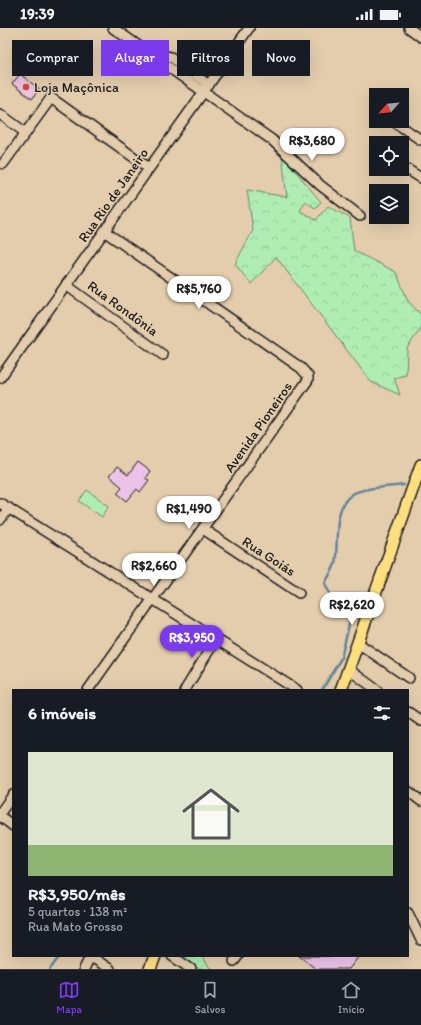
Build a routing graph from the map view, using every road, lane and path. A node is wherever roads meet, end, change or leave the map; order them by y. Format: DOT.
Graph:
graph roads {
  1 [pos="113,28"];
  2 [pos="249,28"];
  3 [pos="409,28"];
  4 [pos="421,36"];
  5 [pos="206,88"];
  6 [pos="0,114"];
  7 [pos="403,128"];
  8 [pos="26,133"];
  9 [pos="421,140"];
  10 [pos="3,164"];
  11 [pos="149,168"];
  12 [pos="409,170"];
  13 [pos="421,178"];
  14 [pos="360,216"];
  15 [pos="104,231"];
  16 [pos="66,285"];
  17 [pos="163,354"];
  18 [pos="0,378"];
  19 [pos="421,465"];
  20 [pos="418,481"];
  21 [pos="0,503"];
  22 [pos="9,508"];
  23 [pos="0,520"];
  24 [pos="203,529"];
  25 [pos="299,593"];
  26 [pos="153,599"];
  27 [pos="216,639"];
  28 [pos="358,644"];
  29 [pos="348,669"];
  30 [pos="409,678"];
  31 [pos="89,689"];
  32 [pos="186,689"];
  33 [pos="295,689"];
  34 [pos="341,689"];
  35 [pos="376,689"];
  36 [pos="409,713"];
  37 [pos="421,721"];
  38 [pos="409,792"];
  39 [pos="12,797"];
  40 [pos="421,801"];
  41 [pos="0,815"];
  42 [pos="12,825"];
  43 [pos="409,915"];
  44 [pos="421,940"];
  45 [pos="155,957"];
  46 [pos="173,957"];
  47 [pos="84,969"];
  48 [pos="110,969"];
  49 [pos="150,969"];
  50 [pos="191,969"];
  1 -- 5 [label="street"];
  2 -- 5 [label="street, Rua Rio de Janeiro"];
  3 -- 4 [label="street"];
  5 -- 11 [label="street, Rua Rio de Janeiro"];
  5 -- 14 [label="street"];
  6 -- 8 [label="street"];
  7 -- 9 [label="street"];
  8 -- 10 [label="street"];
  8 -- 11 [label="street"];
  11 -- 15 [label="street, Rua Rio de Janeiro"];
  12 -- 13 [label="street"];
  15 -- 16 [label="street, Rua Rio de Janeiro"];
  15 -- 24 [label="street, Avenida Pioneiros"];
  16 -- 17 [label="street, Rua Rondônia"];
  16 -- 18 [label="street, Rua Rio de Janeiro"];
  19 -- 20 [label="main road"];
  20 -- 28 [label="main road"];
  21 -- 22 [label="street"];
  22 -- 23 [label="street"];
  22 -- 26 [label="street"];
  24 -- 25 [label="street, Rua Goiás"];
  24 -- 26 [label="street, Avenida Pioneiros"];
  26 -- 27 [label="street"];
  26 -- 31 [label="street, Avenida Pioneiros"];
  27 -- 32 [label="street"];
  27 -- 33 [label="street"];
  28 -- 29 [label="main road"];
  28 -- 30 [label="street"];
  29 -- 34 [label="main road"];
  29 -- 35 [label="street"];
  36 -- 37 [label="street"];
  38 -- 40 [label="street"];
  39 -- 41 [label="street"];
  41 -- 42 [label="street"];
  43 -- 44 [label="street"];
  45 -- 49 [label="main road"];
  46 -- 50 [label="street"];
  47 -- 48 [label="street"];
}
